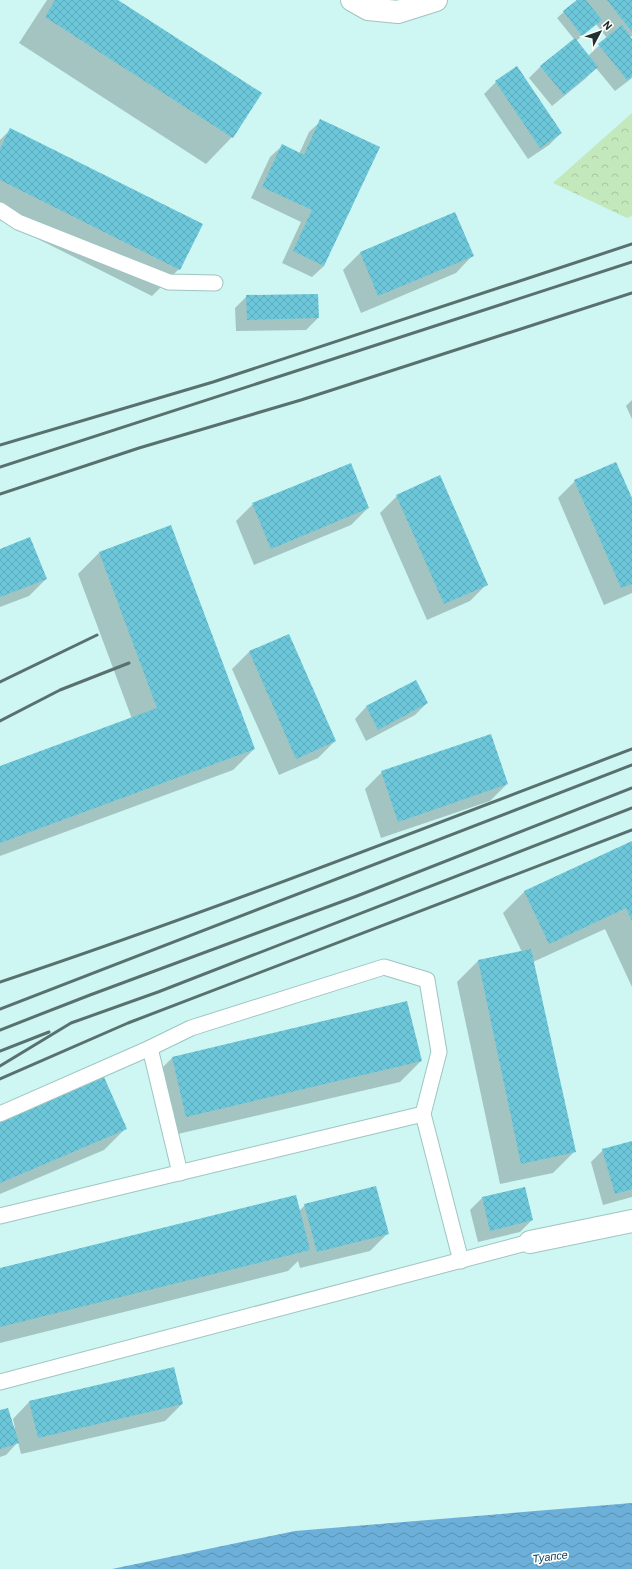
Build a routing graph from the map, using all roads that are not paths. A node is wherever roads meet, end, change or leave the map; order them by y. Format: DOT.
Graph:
graph roads {
  1 [pos="352,0"];
  2 [pos="436,0"];
  3 [pos="0,210"];
  4 [pos="215,282"];
  5 [pos="150,1048"];
  6 [pos="0,1114"];
  7 [pos="423,1114"];
  8 [pos="180,1173"];
  9 [pos="0,1216"];
  10 [pos="632,1221"];
  11 [pos="530,1242"];
  12 [pos="461,1261"];
  13 [pos="0,1382"];
  1 -- 2 [label="street"];
  3 -- 4 [label="lane"];
  5 -- 6 [label="lane"];
  5 -- 7 [label="lane"];
  5 -- 8 [label="lane"];
  7 -- 8 [label="lane"];
  7 -- 12 [label="lane"];
  8 -- 9 [label="lane"];
  10 -- 11 [label="street"];
  11 -- 12 [label="lane"];
  12 -- 13 [label="lane"];
}
